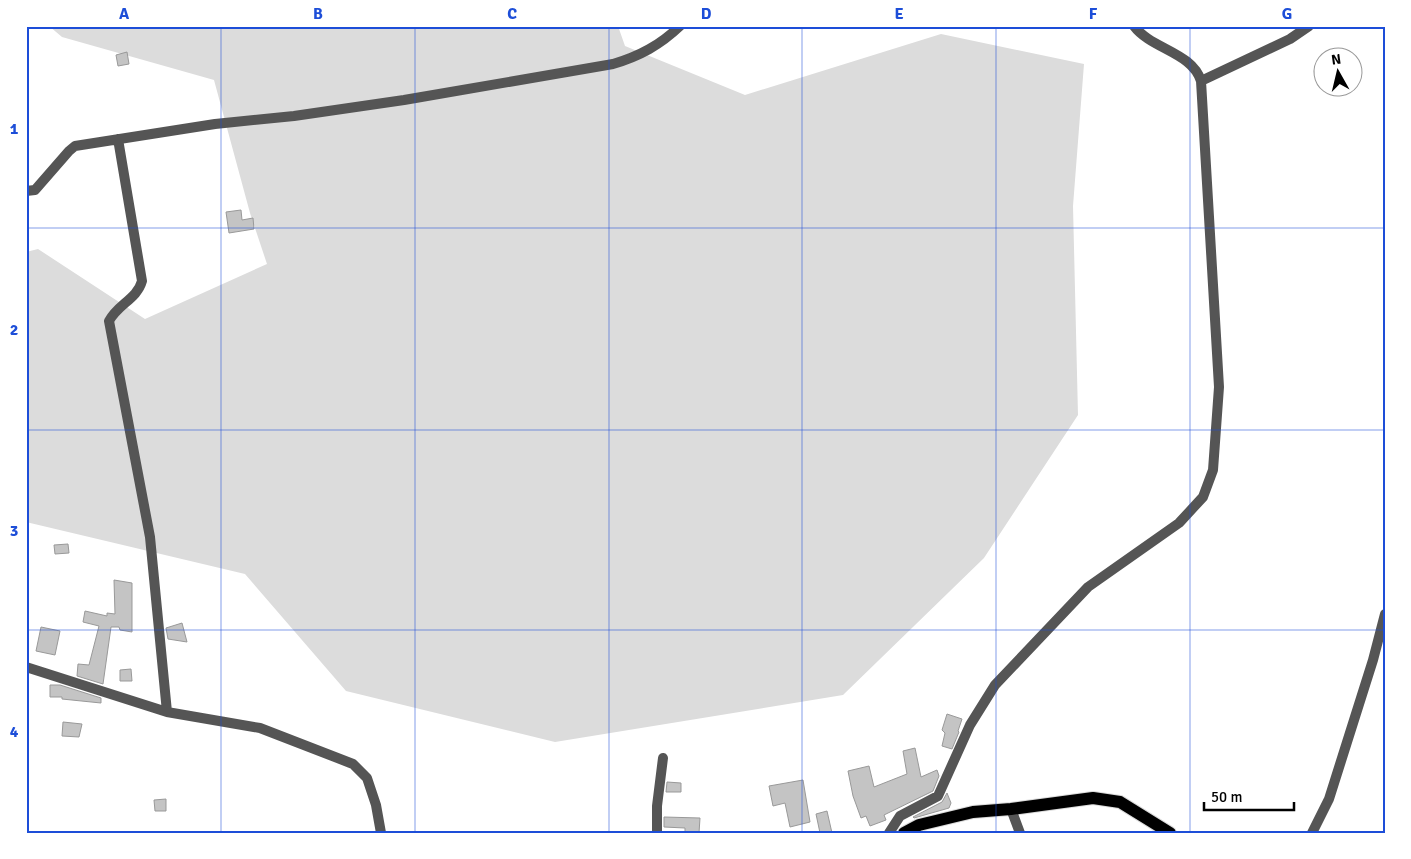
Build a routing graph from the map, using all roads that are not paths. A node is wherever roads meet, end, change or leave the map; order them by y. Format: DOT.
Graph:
graph roads {
  1 [pos="680,26"];
  2 [pos="1134,26"];
  3 [pos="1309,26"];
  4 [pos="1201,81"];
  5 [pos="118,139"];
  6 [pos="26,191"];
  7 [pos="1385,614"];
  8 [pos="26,667"];
  9 [pos="167,712"];
  10 [pos="663,758"];
  11 [pos="1011,809"];
  12 [pos="381,833"];
  13 [pos="657,833"];
  14 [pos="889,833"];
  15 [pos="904,833"];
  16 [pos="1020,833"];
  17 [pos="1170,833"];
  18 [pos="1312,833"];
  1 -- 5 [label="street"];
  2 -- 4 [label="street"];
  3 -- 4 [label="street"];
  4 -- 14 [label="street"];
  5 -- 6 [label="street"];
  5 -- 9 [label="street"];
  7 -- 18 [label="street"];
  8 -- 9 [label="street"];
  9 -- 12 [label="street"];
  10 -- 13 [label="street"];
  11 -- 15 [label="main road"];
  11 -- 16 [label="street"];
  11 -- 17 [label="main road"];
}
